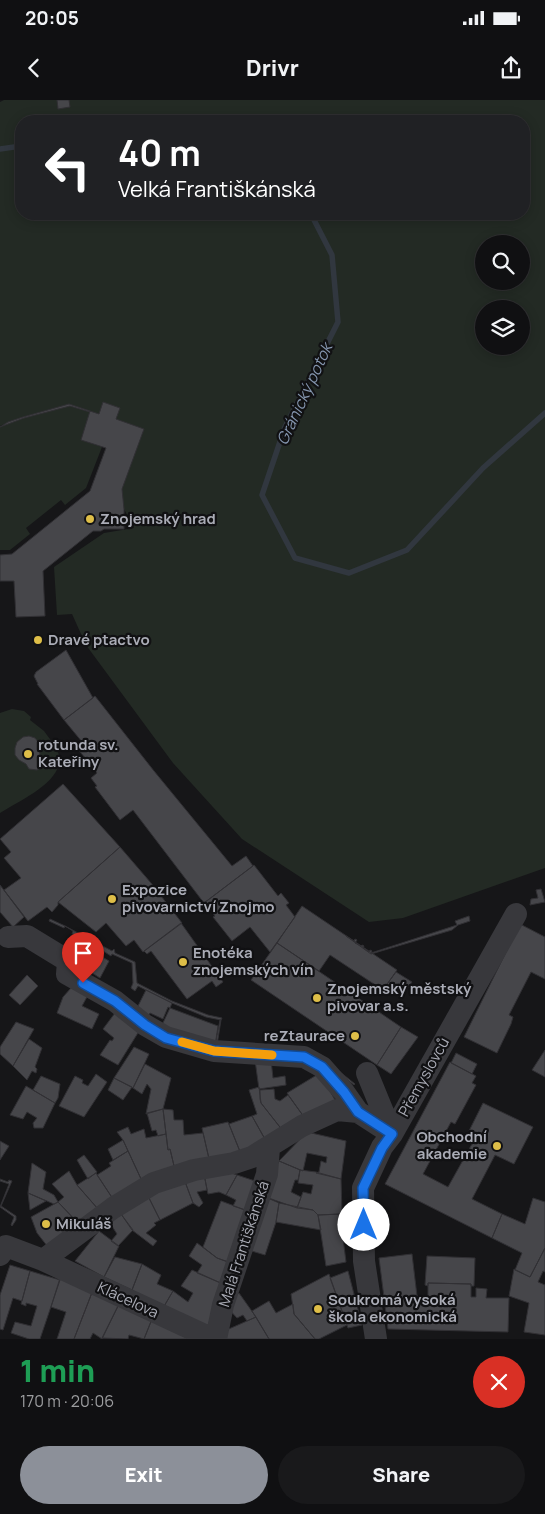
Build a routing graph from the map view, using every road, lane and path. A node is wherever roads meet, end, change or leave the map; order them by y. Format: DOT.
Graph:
graph roads {
  1 [pos="516,914"];
  2 [pos="8,937"];
  3 [pos="367,1073"];
  4 [pos="358,1112"];
  5 [pos="392,1134"];
  6 [pos="269,1148"];
  7 [pos="0,1255"];
  8 [pos="43,1260"];
  9 [pos="214,1339"];
  10 [pos="376,1339"];
  1 -- 5 [label="street, Přemyslovců"];
  2 -- 4 [label="street"];
  3 -- 5 [label="street"];
  4 -- 5 [label="street"];
  4 -- 6 [label="street"];
  5 -- 10 [label="street, Přemyslovců"];
  6 -- 8 [label="street"];
  6 -- 9 [label="street, Malá Františkánská"];
  7 -- 8 [label="street, Klácelova"];
  8 -- 9 [label="street, Klácelova"];
}
